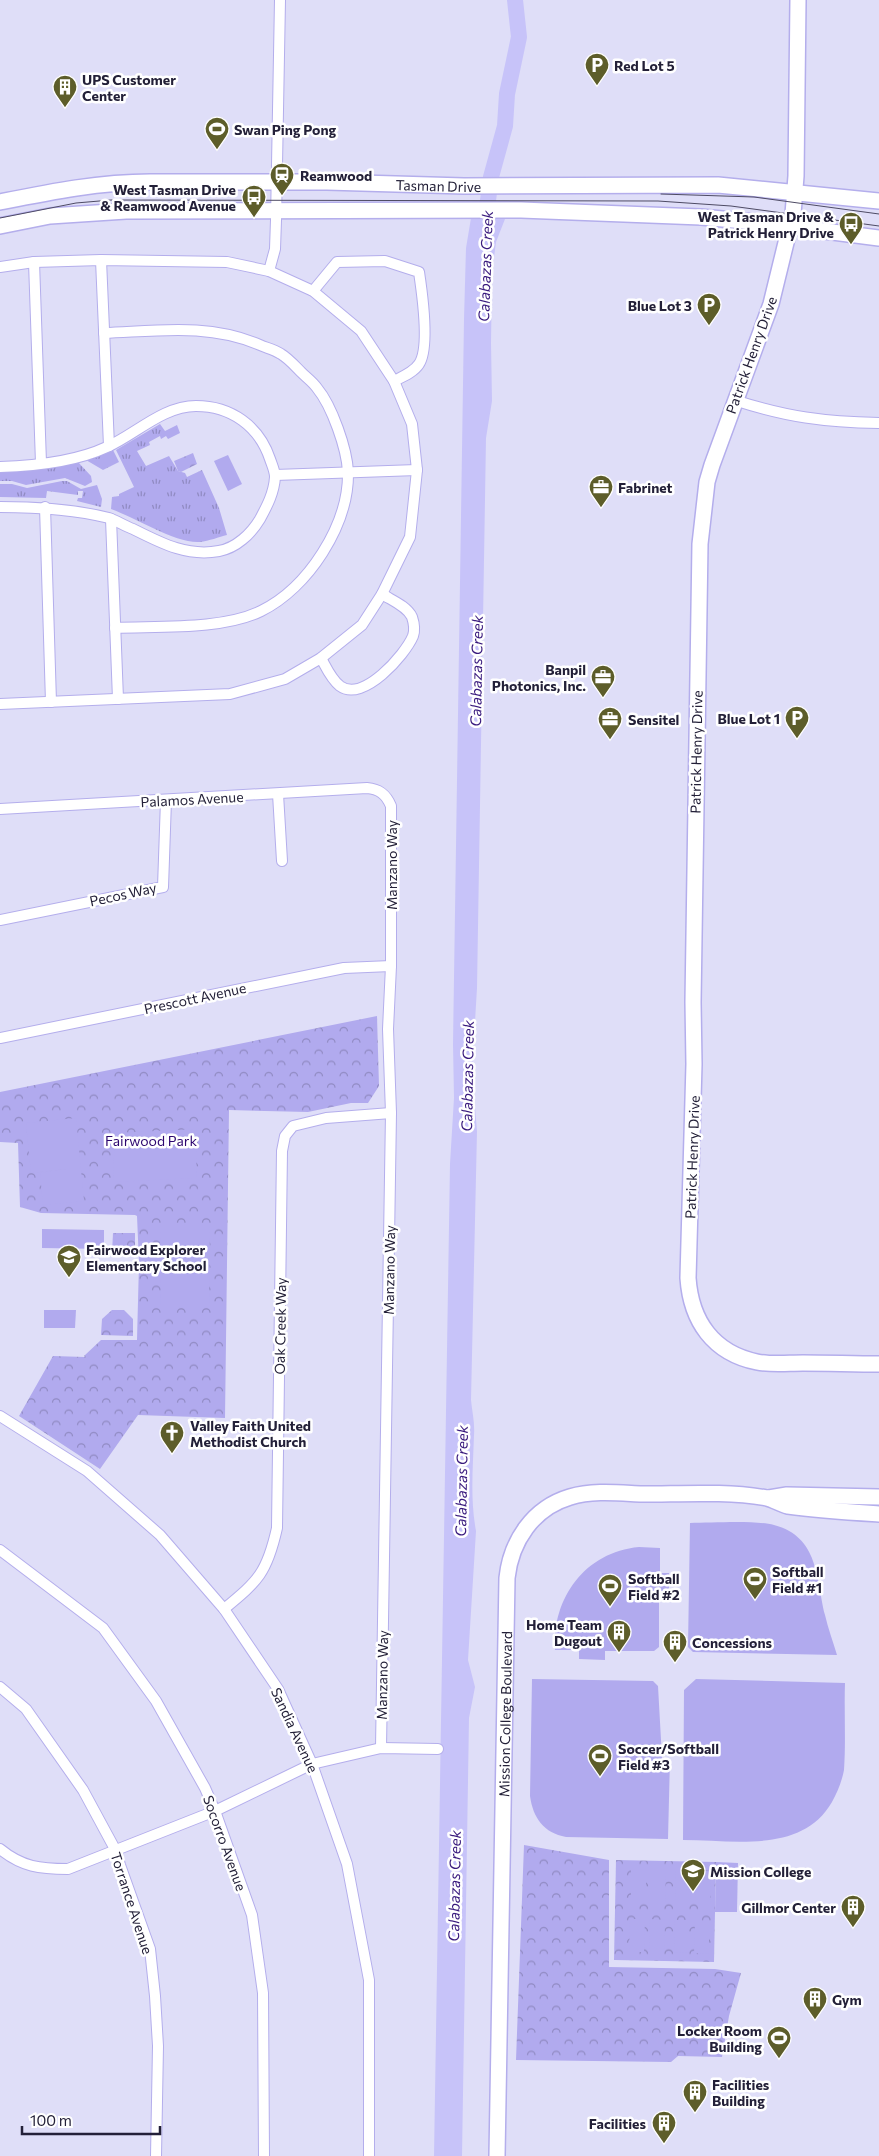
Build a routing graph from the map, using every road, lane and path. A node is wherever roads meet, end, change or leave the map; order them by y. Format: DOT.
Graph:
graph roads {
  1 [pos="280,0"];
  2 [pos="798,0"];
  3 [pos="277,182"];
  4 [pos="796,192"];
  5 [pos="879,201"];
  6 [pos="0,202"];
  7 [pos="276,211"];
  8 [pos="0,226"];
  9 [pos="791,226"];
  10 [pos="879,238"];
  11 [pos="101,260"];
  12 [pos="34,262"];
  13 [pos="0,267"];
  14 [pos="269,272"];
  15 [pos="313,291"];
  16 [pos="104,333"];
  17 [pos="394,380"];
  18 [pos="734,400"];
  19 [pos="879,423"];
  20 [pos="109,446"];
  21 [pos="41,463"];
  22 [pos="0,467"];
  23 [pos="418,470"];
  24 [pos="348,472"];
  25 [pos="275,475"];
  26 [pos="0,507"];
  27 [pos="45,507"];
  28 [pos="111,519"];
  29 [pos="382,594"];
  30 [pos="115,628"];
  31 [pos="321,658"];
  32 [pos="118,699"];
  33 [pos="51,702"];
  34 [pos="0,704"];
  35 [pos="383,793"];
  36 [pos="278,794"];
  37 [pos="166,800"];
  38 [pos="0,809"];
  39 [pos="282,861"];
  40 [pos="0,920"];
  41 [pos="391,966"];
  42 [pos="0,1038"];
  43 [pos="391,1112"];
  44 [pos="879,1364"];
  45 [pos="0,1416"];
  46 [pos="879,1497"];
  47 [pos="768,1498"];
  48 [pos="879,1514"];
  49 [pos="0,1550"];
  50 [pos="224,1610"];
  51 [pos="0,1687"];
  52 [pos="381,1748"];
  53 [pos="438,1749"];
  54 [pos="312,1764"];
  55 [pos="216,1811"];
  56 [pos="0,1849"];
  57 [pos="116,1851"];
  58 [pos="156,2156"];
  59 [pos="264,2156"];
  60 [pos="369,2156"];
  61 [pos="497,2156"];
  1 -- 3 [label="street"];
  2 -- 4 [label="street, Patrick Henry Drive"];
  3 -- 4 [label="street, Tasman Drive"];
  3 -- 6 [label="street, Tasman Drive"];
  3 -- 7 [label="street"];
  4 -- 5 [label="street, Tasman Drive"];
  4 -- 9 [label="street, Patrick Henry Drive"];
  7 -- 8 [label="street, Tasman Drive"];
  7 -- 9 [label="street, Tasman Drive"];
  7 -- 14 [label="street"];
  9 -- 10 [label="street, Tasman Drive"];
  9 -- 18 [label="street, Patrick Henry Drive"];
  11 -- 12 [label="street"];
  11 -- 14 [label="street"];
  11 -- 16 [label="street"];
  12 -- 13 [label="street"];
  12 -- 21 [label="street"];
  14 -- 15 [label="street"];
  15 -- 17 [label="street"];
  15 -- 17 [label="street"];
  16 -- 20 [label="street"];
  16 -- 24 [label="street"];
  17 -- 23 [label="street"];
  18 -- 19 [label="street"];
  18 -- 44 [label="street, Patrick Henry Drive"];
  20 -- 21 [label="street"];
  20 -- 25 [label="street"];
  21 -- 22 [label="street"];
  23 -- 24 [label="street"];
  23 -- 29 [label="street"];
  24 -- 25 [label="street"];
  24 -- 30 [label="street"];
  25 -- 28 [label="street"];
  26 -- 27 [label="street"];
  27 -- 28 [label="street"];
  27 -- 33 [label="street"];
  28 -- 30 [label="street"];
  29 -- 31 [label="street"];
  29 -- 31 [label="street"];
  30 -- 32 [label="street"];
  31 -- 32 [label="street"];
  32 -- 33 [label="street"];
  33 -- 34 [label="street"];
  35 -- 36 [label="street, Palamos Avenue"];
  35 -- 41 [label="street, Manzano Way"];
  36 -- 37 [label="street, Palamos Avenue"];
  36 -- 39 [label="street"];
  37 -- 38 [label="street, Palamos Avenue"];
  37 -- 40 [label="street, Pecos Way"];
  41 -- 42 [label="street, Prescott Avenue"];
  41 -- 43 [label="street, Manzano Way"];
  43 -- 50 [label="street, Oak Creek Way"];
  43 -- 52 [label="street, Manzano Way"];
  45 -- 50 [label="street, Sandia Avenue"];
  46 -- 47 [label="street, Mission College Boulevard"];
  47 -- 48 [label="street, Mission College Boulevard"];
  47 -- 61 [label="street, Mission College Boulevard"];
  49 -- 55 [label="street, Socorro Avenue"];
  50 -- 54 [label="street, Sandia Avenue"];
  51 -- 57 [label="street, Torrance Avenue"];
  52 -- 53 [label="street"];
  52 -- 54 [label="street"];
  54 -- 55 [label="street"];
  54 -- 60 [label="street, Sandia Avenue"];
  55 -- 57 [label="street"];
  55 -- 59 [label="street, Socorro Avenue"];
  56 -- 57 [label="street"];
  57 -- 58 [label="street, Torrance Avenue"];
}
